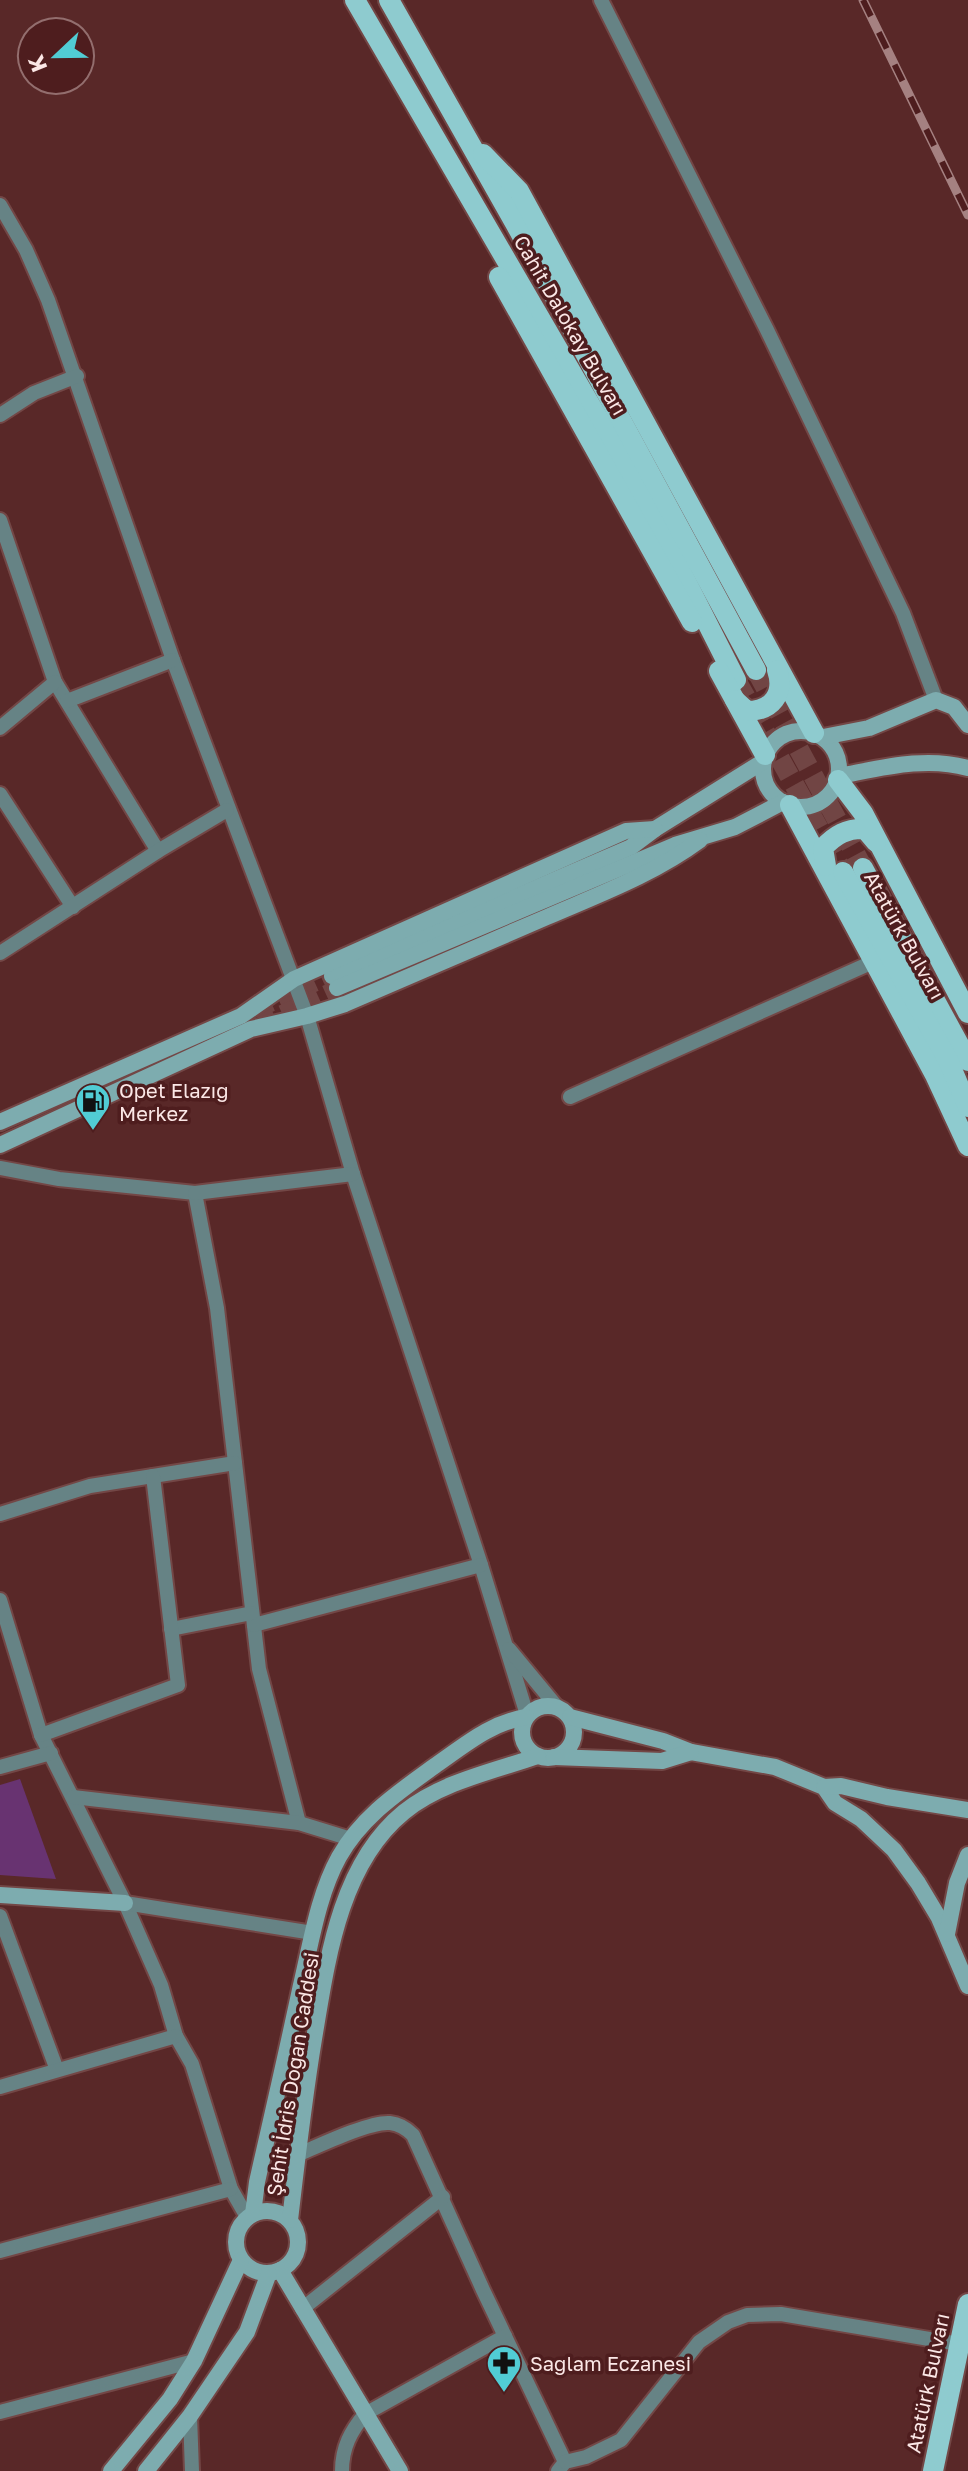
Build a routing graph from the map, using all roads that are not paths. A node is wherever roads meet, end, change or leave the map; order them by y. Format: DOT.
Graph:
graph roads {
  1 [pos="355,0"];
  2 [pos="389,0"];
  3 [pos="601,0"];
  4 [pos="0,205"];
  5 [pos="77,376"];
  6 [pos="0,415"];
  7 [pos="0,520"];
  8 [pos="173,660"];
  9 [pos="765,666"];
  10 [pos="55,682"];
  11 [pos="736,690"];
  12 [pos="936,700"];
  13 [pos="67,701"];
  14 [pos="968,725"];
  15 [pos="0,728"];
  16 [pos="819,735"];
  17 [pos="765,758"];
  18 [pos="968,768"];
  19 [pos="838,778"];
  20 [pos="0,794"];
  21 [pos="787,804"];
  22 [pos="227,810"];
  23 [pos="655,829"];
  24 [pos="700,840"];
  25 [pos="882,848"];
  26 [pos="158,851"];
  27 [pos="846,874"];
  28 [pos="73,907"];
  29 [pos="0,953"];
  30 [pos="875,961"];
  31 [pos="294,979"];
  32 [pos="968,1013"];
  33 [pos="307,1016"];
  34 [pos="968,1061"];
  35 [pos="570,1097"];
  36 [pos="968,1107"];
  37 [pos="0,1122"];
  38 [pos="0,1145"];
  39 [pos="968,1146"];
  40 [pos="0,1168"];
  41 [pos="353,1174"];
  42 [pos="195,1193"];
  43 [pos="235,1463"];
  44 [pos="153,1476"];
  45 [pos="0,1514"];
  46 [pos="481,1565"];
  47 [pos="0,1600"];
  48 [pos="253,1619"];
  49 [pos="171,1629"];
  50 [pos="506,1646"];
  51 [pos="563,1712"];
  52 [pos="526,1716"];
  53 [pos="41,1735"];
  54 [pos="691,1752"];
  55 [pos="51,1753"];
  56 [pos="546,1757"];
  57 [pos="0,1767"];
  58 [pos="824,1787"];
  59 [pos="73,1797"];
  60 [pos="968,1810"];
  61 [pos="299,1823"];
  62 [pos="351,1839"];
  63 [pos="968,1855"];
  64 [pos="0,1895"];
  65 [pos="125,1903"];
  66 [pos="0,1916"];
  67 [pos="313,1933"];
  68 [pos="950,1942"];
  69 [pos="968,1962"];
  70 [pos="968,1986"];
  71 [pos="176,2036"];
  72 [pos="57,2070"];
  73 [pos="0,2087"];
  74 [pos="297,2155"];
  75 [pos="231,2189"];
  76 [pos="443,2197"];
  77 [pos="250,2216"];
  78 [pos="290,2220"];
  79 [pos="0,2251"];
  80 [pos="241,2260"];
  81 [pos="275,2272"];
  82 [pos="968,2304"];
  83 [pos="302,2309"];
  84 [pos="505,2336"];
  85 [pos="959,2344"];
  86 [pos="194,2361"];
  87 [pos="0,2412"];
  88 [pos="365,2414"];
  89 [pos="190,2416"];
  90 [pos="561,2467"];
  91 [pos="111,2471"];
  92 [pos="146,2471"];
  93 [pos="192,2471"];
  94 [pos="342,2471"];
  95 [pos="400,2471"];
  96 [pos="933,2471"];
  1 -- 11 [label="main road"];
  2 -- 9 [label="main road, Cahit Dalokay Bulvarı"];
  3 -- 12 [label="street"];
  4 -- 5 [label="street"];
  5 -- 6 [label="street"];
  5 -- 8 [label="street"];
  7 -- 10 [label="street"];
  8 -- 13 [label="street"];
  8 -- 22 [label="street"];
  9 -- 11 [label="main road"];
  9 -- 16 [label="main road, Cahit Dalokay Bulvarı"];
  10 -- 13 [label="street"];
  10 -- 15 [label="street"];
  11 -- 17 [label="main road"];
  12 -- 14 [label="main road"];
  12 -- 16 [label="main road"];
  13 -- 26 [label="street"];
  16 -- 17 [label="main road"];
  16 -- 19 [label="main road"];
  17 -- 21 [label="main road"];
  17 -- 23 [label="main road"];
  18 -- 19 [label="main road"];
  19 -- 21 [label="main road"];
  19 -- 25 [label="main road"];
  20 -- 28 [label="street"];
  21 -- 24 [label="main road"];
  21 -- 27 [label="main road"];
  22 -- 26 [label="street"];
  22 -- 31 [label="street"];
  23 -- 24 [label="main road"];
  23 -- 31 [label="main road"];
  24 -- 33 [label="main road"];
  25 -- 27 [label="main road"];
  25 -- 32 [label="main road"];
  26 -- 28 [label="street"];
  27 -- 30 [label="main road"];
  27 -- 34 [label="main road, Atatürk Bulvarı"];
  27 -- 36 [label="main road, Atatürk Bulvarı"];
  28 -- 29 [label="street"];
  30 -- 35 [label="street"];
  30 -- 39 [label="main road"];
  31 -- 33 [label="street"];
  31 -- 37 [label="main road"];
  33 -- 38 [label="main road"];
  33 -- 41 [label="street"];
  40 -- 42 [label="street"];
  41 -- 42 [label="street"];
  41 -- 46 [label="street"];
  42 -- 43 [label="street"];
  43 -- 44 [label="street"];
  43 -- 48 [label="street"];
  44 -- 45 [label="street"];
  44 -- 49 [label="street"];
  46 -- 48 [label="street"];
  46 -- 50 [label="street"];
  47 -- 53 [label="street"];
  48 -- 49 [label="street"];
  48 -- 61 [label="street"];
  49 -- 53 [label="street"];
  50 -- 51 [label="street"];
  50 -- 52 [label="street"];
  51 -- 52 [label="main road"];
  51 -- 54 [label="main road, Şehit İdris Doğan Caddesi"];
  51 -- 56 [label="main road"];
  52 -- 56 [label="main road"];
  52 -- 62 [label="main road"];
  53 -- 55 [label="street"];
  54 -- 56 [label="main road, Şehit İdris Doğan Caddesi"];
  54 -- 58 [label="main road, Şehit İdris Doğan Caddesi"];
  55 -- 57 [label="street"];
  55 -- 59 [label="street"];
  56 -- 74 [label="main road, Şehit İdris Doğan Caddesi"];
  58 -- 60 [label="main road"];
  58 -- 68 [label="main road, Şehit İdris Doğan Caddesi"];
  59 -- 61 [label="street"];
  59 -- 65 [label="street"];
  61 -- 62 [label="street"];
  62 -- 67 [label="main road"];
  63 -- 68 [label="main road"];
  64 -- 65 [label="main road"];
  65 -- 67 [label="street"];
  65 -- 71 [label="street"];
  66 -- 72 [label="street"];
  67 -- 77 [label="main road"];
  68 -- 69 [label="main road"];
  68 -- 70 [label="main road, Şehit İdris Doğan Caddesi"];
  71 -- 72 [label="street"];
  71 -- 75 [label="street"];
  72 -- 73 [label="street"];
  74 -- 76 [label="street"];
  74 -- 78 [label="main road, Şehit İdris Doğan Caddesi"];
  75 -- 77 [label="street"];
  75 -- 79 [label="street"];
  76 -- 83 [label="street"];
  76 -- 84 [label="street"];
  77 -- 78 [label="main road"];
  77 -- 80 [label="main road"];
  78 -- 81 [label="main road"];
  80 -- 81 [label="main road"];
  80 -- 86 [label="main road"];
  81 -- 83 [label="main road"];
  81 -- 89 [label="main road"];
  82 -- 85 [label="main road, Atatürk Bulvarı"];
  83 -- 88 [label="main road"];
  84 -- 88 [label="street"];
  84 -- 90 [label="street"];
  85 -- 90 [label="street"];
  85 -- 96 [label="main road, Atatürk Bulvarı"];
  86 -- 87 [label="street"];
  86 -- 91 [label="main road"];
  88 -- 94 [label="street"];
  88 -- 95 [label="main road"];
  89 -- 92 [label="main road"];
  89 -- 93 [label="street"];
}
